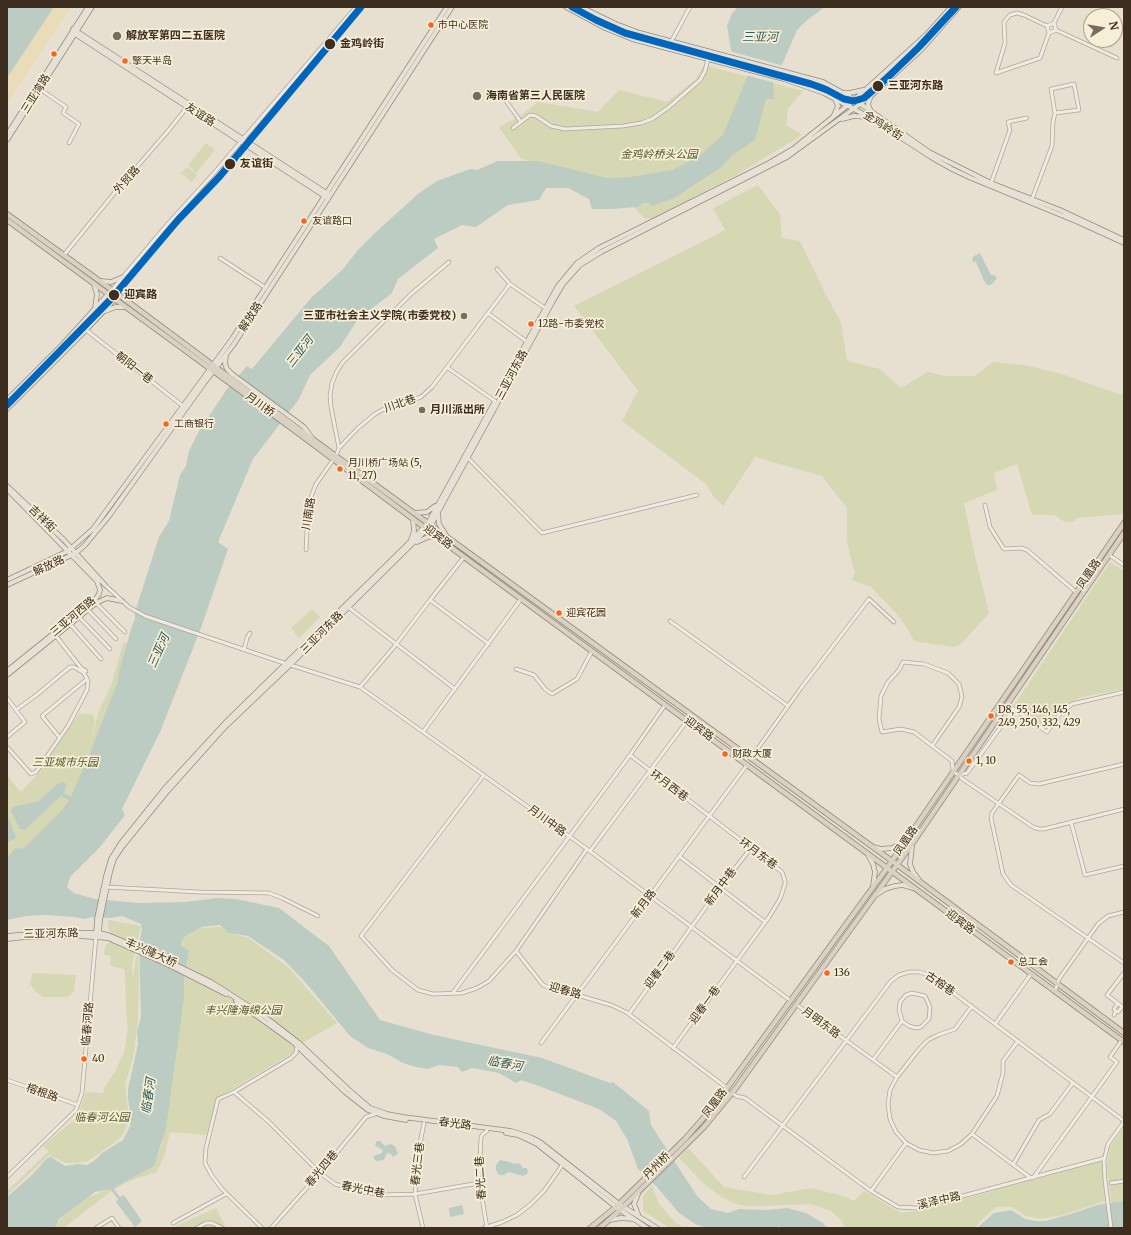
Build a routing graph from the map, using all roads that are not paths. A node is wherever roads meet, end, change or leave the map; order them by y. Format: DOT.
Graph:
graph roads {
  1 [pos="88,7"];
  2 [pos="92,7"];
  3 [pos="356,7"];
  4 [pos="447,7"];
  5 [pos="452,7"];
  6 [pos="566,7"];
  7 [pos="581,7"];
  8 [pos="690,7"];
  9 [pos="951,7"];
  10 [pos="959,7"];
  11 [pos="1062,7"];
  12 [pos="1054,23"];
  13 [pos="1047,26"];
  14 [pos="1056,30"];
  15 [pos="74,31"];
  16 [pos="1049,33"];
  17 [pos="671,42"];
  18 [pos="1117,58"];
  19 [pos="708,59"];
  20 [pos="40,88"];
  21 [pos="865,89"];
  22 [pos="843,92"];
  23 [pos="831,96"];
  24 [pos="871,96"];
  25 [pos="504,98"];
  26 [pos="854,100"];
  27 [pos="860,104"];
  28 [pos="848,105"];
  29 [pos="188,106"];
  30 [pos="854,108"];
  31 [pos="1055,113"];
  32 [pos="871,116"];
  33 [pos="1027,118"];
  34 [pos="832,121"];
  35 [pos="521,122"];
  36 [pos="513,128"];
  37 [pos="7,135"];
  38 [pos="7,140"];
  39 [pos="241,140"];
  40 [pos="69,143"];
  41 [pos="991,183"];
  42 [pos="327,196"];
  43 [pos="1032,199"];
  44 [pos="7,214"];
  45 [pos="7,220"];
  46 [pos="1124,240"];
  47 [pos="1124,243"];
  48 [pos="64,255"];
  49 [pos="220,258"];
  50 [pos="450,262"];
  51 [pos="497,268"];
  52 [pos="123,277"];
  53 [pos="100,280"];
  54 [pos="510,284"];
  55 [pos="94,285"];
  56 [pos="266,288"];
  57 [pos="112,290"];
  58 [pos="108,294"];
  59 [pos="119,295"];
  60 [pos="114,299"];
  61 [pos="125,307"];
  62 [pos="545,308"];
  63 [pos="95,309"];
  64 [pos="102,312"];
  65 [pos="488,314"];
  66 [pos="86,330"];
  67 [pos="526,341"];
  68 [pos="226,355"];
  69 [pos="215,366"];
  70 [pos="448,368"];
  71 [pos="212,370"];
  72 [pos="231,375"];
  73 [pos="7,400"];
  74 [pos="495,401"];
  75 [pos="183,406"];
  76 [pos="7,409"];
  77 [pos="296,427"];
  78 [pos="340,448"];
  79 [pos="467,457"];
  80 [pos="335,458"];
  81 [pos="7,486"];
  82 [pos="7,489"];
  83 [pos="697,495"];
  84 [pos="439,503"];
  85 [pos="985,505"];
  86 [pos="414,512"];
  87 [pos="438,512"];
  88 [pos="413,519"];
  89 [pos="1124,523"];
  90 [pos="428,526"];
  91 [pos="1124,533"];
  92 [pos="437,536"];
  93 [pos="447,537"];
  94 [pos="411,543"];
  95 [pos="70,550"];
  96 [pos="306,550"];
  97 [pos="74,554"];
  98 [pos="1109,555"];
  99 [pos="464,557"];
  100 [pos="1124,565"];
  101 [pos="7,580"];
  102 [pos="7,584"];
  103 [pos="105,585"];
  104 [pos="1076,592"];
  105 [pos="521,599"];
  106 [pos="430,600"];
  107 [pos="96,603"];
  108 [pos="124,603"];
  109 [pos="348,607"];
  110 [pos="88,610"];
  111 [pos="79,617"];
  112 [pos="670,621"];
  113 [pos="894,622"];
  114 [pos="70,624"];
  115 [pos="125,632"];
  116 [pos="250,633"];
  117 [pos="56,636"];
  118 [pos="116,639"];
  119 [pos="396,644"];
  120 [pos="489,644"];
  121 [pos="110,649"];
  122 [pos="244,650"];
  123 [pos="592,651"];
  124 [pos="101,659"];
  125 [pos="284,663"];
  126 [pos="290,665"];
  127 [pos="516,669"];
  128 [pos="7,671"];
  129 [pos="86,671"];
  130 [pos="7,675"];
  131 [pos="87,679"];
  132 [pos="360,687"];
  133 [pos="455,689"];
  134 [pos="1124,692"];
  135 [pos="7,698"];
  136 [pos="665,704"];
  137 [pos="1008,705"];
  138 [pos="788,706"];
  139 [pos="1014,709"];
  140 [pos="16,710"];
  141 [pos="687,721"];
  142 [pos="424,732"];
  143 [pos="7,737"];
  144 [pos="60,738"];
  145 [pos="932,746"];
  146 [pos="7,747"];
  147 [pos="630,755"];
  148 [pos="751,758"];
  149 [pos="1124,764"];
  150 [pos="747,765"];
  151 [pos="650,771"];
  152 [pos="954,771"];
  153 [pos="484,775"];
  154 [pos="959,775"];
  155 [pos="999,803"];
  156 [pos="1124,809"];
  157 [pos="709,816"];
  158 [pos="1071,822"];
  159 [pos="569,837"];
  160 [pos="907,840"];
  161 [pos="912,844"];
  162 [pos="872,847"];
  163 [pos="751,848"];
  164 [pos="589,850"];
  165 [pos="867,853"];
  166 [pos="679,856"];
  167 [pos="895,863"];
  168 [pos="1124,866"];
  169 [pos="888,868"];
  170 [pos="892,872"];
  171 [pos="920,882"];
  172 [pos="720,887"];
  173 [pos="915,888"];
  174 [pos="105,889"];
  175 [pos="872,890"];
  176 [pos="650,896"];
  177 [pos="874,896"];
  178 [pos="1124,912"];
  179 [pos="318,916"];
  180 [pos="765,922"];
  181 [pos="692,927"];
  182 [pos="97,934"];
  183 [pos="108,936"];
  184 [pos="7,938"];
  185 [pos="1088,938"];
  186 [pos="516,951"];
  187 [pos="737,961"];
  188 [pos="1124,963"];
  189 [pos="1124,973"];
  190 [pos="1031,974"];
  191 [pos="1045,974"];
  192 [pos="1040,980"];
  193 [pos="1057,983"];
  194 [pos="1065,989"];
  195 [pos="1055,991"];
  196 [pos="452,994"];
  197 [pos="577,995"];
  198 [pos="1060,995"];
  199 [pos="791,1001"];
  200 [pos="1118,1003"];
  201 [pos="797,1005"];
  202 [pos="972,1006"];
  203 [pos="1123,1007"];
  204 [pos="629,1014"];
  205 [pos="902,1021"];
  206 [pos="995,1024"];
  207 [pos="1124,1033"];
  208 [pos="294,1041"];
  209 [pos="846,1041"];
  210 [pos="1018,1041"];
  211 [pos="1123,1041"];
  212 [pos="541,1043"];
  213 [pos="297,1046"];
  214 [pos="673,1048"];
  215 [pos="873,1060"];
  216 [pos="897,1077"];
  217 [pos="7,1080"];
  218 [pos="1073,1083"];
  219 [pos="726,1088"];
  220 [pos="234,1092"];
  221 [pos="732,1092"];
  222 [pos="1092,1096"];
  223 [pos="78,1105"];
  224 [pos="375,1114"];
  225 [pos="1124,1122"];
  226 [pos="424,1123"];
  227 [pos="782,1126"];
  228 [pos="488,1131"];
  229 [pos="972,1134"];
  230 [pos="906,1143"];
  231 [pos="674,1149"];
  232 [pos="678,1153"];
  233 [pos="1105,1158"];
  234 [pos="563,1164"];
  235 [pos="1013,1165"];
  236 [pos="320,1173"];
  237 [pos="7,1177"];
  238 [pos="744,1177"];
  239 [pos="1032,1178"];
  240 [pos="1124,1181"];
  241 [pos="480,1183"];
  242 [pos="1111,1183"];
  243 [pos="639,1191"];
  244 [pos="871,1191"];
  245 [pos="226,1194"];
  246 [pos="415,1194"];
  247 [pos="620,1207"];
  248 [pos="639,1216"];
  249 [pos="635,1220"];
  250 [pos="608,1221"];
  251 [pos="173,1223"];
  252 [pos="96,1228"];
  253 [pos="119,1228"];
  254 [pos="197,1228"];
  255 [pos="222,1228"];
  256 [pos="262,1228"];
  257 [pos="271,1228"];
  258 [pos="423,1228"];
  259 [pos="486,1228"];
  260 [pos="590,1228"];
  261 [pos="600,1228"];
  262 [pos="647,1228"];
  263 [pos="657,1228"];
  264 [pos="1111,1228"];
  1 -- 15 [label="main road, 三亚湾路"];
  2 -- 15 [label="main road, 三亚湾路"];
  3 -- 39 [label="street"];
  4 -- 42 [label="main road, 解放路"];
  5 -- 42 [label="main road, 解放路"];
  6 -- 19 [label="main road, 金鸡岭街"];
  7 -- 17 [label="main road, 金鸡岭街"];
  8 -- 17 [label="street"];
  9 -- 21 [label="main road, 三亚河东路"];
  10 -- 24 [label="main road, 三亚河东路"];
  11 -- 12 [label="street"];
  12 -- 13 [label="street"];
  12 -- 14 [label="street"];
  13 -- 16 [label="street"];
  13 -- 16 [label="street"];
  14 -- 16 [label="street"];
  14 -- 18 [label="street"];
  15 -- 20 [label="main road, 三亚湾路"];
  15 -- 29 [label="main road, 友谊路"];
  15 -- 37 [label="main road, 三亚湾路"];
  17 -- 22 [label="main road, 金鸡岭街"];
  19 -- 23 [label="main road, 金鸡岭街"];
  19 -- 35 [label="street"];
  20 -- 38 [label="main road, 三亚湾路"];
  20 -- 40 [label="street"];
  21 -- 22 [label="main road"];
  21 -- 26 [label="main road, 三亚河东路"];
  22 -- 26 [label="main road, 金鸡岭街"];
  23 -- 28 [label="main road, 金鸡岭街"];
  23 -- 34 [label="main road"];
  24 -- 27 [label="main road, 三亚河东路"];
  24 -- 32 [label="main road"];
  25 -- 35 [label="street"];
  26 -- 27 [label="main road, 金鸡岭街"];
  26 -- 28 [label="main road, 三亚河东路"];
  27 -- 30 [label="main road, 三亚河东路"];
  27 -- 32 [label="main road, 金鸡岭街"];
  28 -- 30 [label="main road, 金鸡岭街"];
  28 -- 34 [label="main road, 三亚河东路"];
  29 -- 39 [label="main road, 友谊路"];
  29 -- 48 [label="street, 外贸路"];
  30 -- 32 [label="main road, 金鸡岭街"];
  30 -- 34 [label="main road, 三亚河东路"];
  31 -- 31 [label="street"];
  31 -- 43 [label="street"];
  32 -- 34 [label="main road"];
  32 -- 41 [label="main road, 金鸡岭街"];
  32 -- 47 [label="main road, 金鸡岭街"];
  33 -- 41 [label="street"];
  34 -- 62 [label="main road, 三亚河东路"];
  34 -- 79 [label="main road, 三亚河东路"];
  35 -- 36 [label="street"];
  39 -- 42 [label="main road, 友谊路"];
  39 -- 52 [label="street"];
  41 -- 43 [label="main road, 金鸡岭街"];
  42 -- 56 [label="main road, 解放路"];
  42 -- 68 [label="main road, 解放路"];
  43 -- 46 [label="main road, 金鸡岭街"];
  44 -- 48 [label="highway"];
  45 -- 55 [label="highway"];
  48 -- 53 [label="highway"];
  49 -- 56 [label="street"];
  50 -- 78 [label="street"];
  51 -- 54 [label="street"];
  52 -- 53 [label="main road"];
  52 -- 57 [label="street"];
  53 -- 57 [label="highway"];
  54 -- 62 [label="street"];
  54 -- 65 [label="street, 川北巷"];
  55 -- 58 [label="highway"];
  55 -- 63 [label="main road"];
  56 -- 69 [label="main road, 解放路"];
  57 -- 58 [label="main road"];
  57 -- 59 [label="highway"];
  58 -- 60 [label="highway"];
  58 -- 63 [label="main road"];
  59 -- 60 [label="main road"];
  59 -- 69 [label="highway"];
  60 -- 61 [label="highway"];
  60 -- 64 [label="main road"];
  61 -- 64 [label="main road"];
  61 -- 71 [label="highway"];
  62 -- 67 [label="main road, 三亚河东路"];
  63 -- 73 [label="main road"];
  64 -- 66 [label="main road"];
  65 -- 67 [label="street"];
  65 -- 70 [label="street, 川北巷"];
  66 -- 75 [label="street, 朝阳一巷"];
  66 -- 76 [label="main road"];
  67 -- 74 [label="main road, 三亚河东路"];
  68 -- 69 [label="main road, 解放路"];
  68 -- 72 [label="main road"];
  69 -- 71 [label="main road, 解放路"];
  69 -- 72 [label="highway"];
  70 -- 74 [label="street"];
  70 -- 78 [label="street, 川北巷"];
  71 -- 75 [label="main road, 解放路"];
  71 -- 77 [label="highway, 月川桥"];
  71 -- 97 [label="main road, 解放路"];
  72 -- 77 [label="highway, 月川桥"];
  74 -- 84 [label="main road, 三亚河东路"];
  75 -- 95 [label="main road, 解放路"];
  77 -- 80 [label="highway, 迎宾路"];
  77 -- 80 [label="highway, 迎宾路"];
  78 -- 80 [label="street, 川北巷"];
  79 -- 83 [label="street"];
  79 -- 87 [label="main road, 三亚河东路"];
  80 -- 86 [label="highway, 迎宾路"];
  80 -- 88 [label="highway, 迎宾路"];
  80 -- 96 [label="street, 川南路"];
  81 -- 95 [label="main road, 吉祥街"];
  82 -- 95 [label="main road, 吉祥街"];
  84 -- 86 [label="main road"];
  84 -- 90 [label="main road, 三亚河东路"];
  85 -- 104 [label="street"];
  86 -- 90 [label="highway, 迎宾路"];
  87 -- 90 [label="main road, 三亚河东路"];
  87 -- 93 [label="main road"];
  88 -- 90 [label="highway, 迎宾路"];
  88 -- 94 [label="main road"];
  89 -- 104 [label="highway, 凤凰路"];
  90 -- 92 [label="highway, 迎宾路"];
  90 -- 93 [label="highway, 迎宾路"];
  90 -- 94 [label="main road, 三亚河东路"];
  91 -- 98 [label="highway, 凤凰路"];
  92 -- 94 [label="main road"];
  92 -- 99 [label="highway, 迎宾路"];
  93 -- 148 [label="highway, 迎宾路"];
  94 -- 109 [label="main road, 三亚河东路"];
  94 -- 125 [label="main road, 三亚河东路"];
  95 -- 97 [label="main road, 吉祥街"];
  95 -- 101 [label="main road, 解放路"];
  97 -- 102 [label="main road, 解放路"];
  97 -- 103 [label="main road"];
  97 -- 128 [label="main road, 三亚河西路"];
  98 -- 100 [label="street"];
  98 -- 137 [label="highway, 凤凰路"];
  99 -- 105 [label="highway, 迎宾路"];
  99 -- 106 [label="street"];
  103 -- 108 [label="street, 月川中路"];
  104 -- 152 [label="highway, 凤凰路"];
  105 -- 120 [label="street"];
  105 -- 123 [label="highway, 迎宾路"];
  106 -- 119 [label="street"];
  106 -- 120 [label="street"];
  107 -- 108 [label="main road, 三亚河西路"];
  107 -- 110 [label="main road, 三亚河西路"];
  107 -- 115 [label="street"];
  108 -- 122 [label="street, 月川中路"];
  109 -- 119 [label="street"];
  109 -- 126 [label="main road, 三亚河东路"];
  110 -- 111 [label="main road, 三亚河西路"];
  110 -- 118 [label="street"];
  111 -- 114 [label="main road, 三亚河西路"];
  111 -- 121 [label="street"];
  112 -- 138 [label="street"];
  113 -- 138 [label="street"];
  114 -- 117 [label="main road, 三亚河西路"];
  114 -- 124 [label="street"];
  116 -- 122 [label="street"];
  117 -- 129 [label="street"];
  117 -- 130 [label="main road, 三亚河西路"];
  119 -- 132 [label="street"];
  119 -- 133 [label="street"];
  120 -- 133 [label="street"];
  122 -- 125 [label="street, 月川中路"];
  123 -- 127 [label="street"];
  123 -- 136 [label="highway, 迎宾路"];
  125 -- 126 [label="street, 月川中路"];
  125 -- 174 [label="main road, 三亚河东路"];
  126 -- 132 [label="street, 月川中路"];
  126 -- 174 [label="main road, 三亚河东路"];
  131 -- 140 [label="street"];
  131 -- 144 [label="street"];
  131 -- 144 [label="street"];
  132 -- 142 [label="street, 月川中路"];
  133 -- 142 [label="street"];
  134 -- 139 [label="street"];
  135 -- 140 [label="street"];
  136 -- 141 [label="highway, 迎宾路"];
  136 -- 147 [label="street"];
  137 -- 139 [label="street"];
  137 -- 154 [label="highway, 凤凰路"];
  138 -- 148 [label="street"];
  139 -- 154 [label="street"];
  140 -- 143 [label="street"];
  141 -- 150 [label="highway, 迎宾路"];
  141 -- 151 [label="street"];
  142 -- 153 [label="street, 月川中路"];
  144 -- 146 [label="street"];
  145 -- 145 [label="street"];
  145 -- 152 [label="street"];
  147 -- 151 [label="street, 环月西巷"];
  147 -- 159 [label="street"];
  148 -- 162 [label="highway, 迎宾路"];
  149 -- 155 [label="street"];
  150 -- 157 [label="street, 新月路"];
  150 -- 165 [label="highway, 迎宾路"];
  151 -- 157 [label="street, 环月西巷"];
  151 -- 164 [label="street"];
  152 -- 154 [label="street"];
  152 -- 160 [label="highway, 凤凰路"];
  153 -- 159 [label="street, 月川中路"];
  153 -- 196 [label="street"];
  154 -- 155 [label="street"];
  154 -- 161 [label="highway, 凤凰路"];
  155 -- 158 [label="street"];
  155 -- 185 [label="street"];
  156 -- 158 [label="street"];
  157 -- 163 [label="street, 环月东巷"];
  157 -- 166 [label="street, 新月路"];
  158 -- 168 [label="street"];
  159 -- 164 [label="street, 月川中路"];
  159 -- 196 [label="street"];
  160 -- 162 [label="main road"];
  160 -- 167 [label="highway, 凤凰路"];
  161 -- 167 [label="highway, 凤凰路"];
  161 -- 171 [label="main road"];
  162 -- 167 [label="highway, 迎宾路"];
  163 -- 172 [label="street, 新月中巷"];
  163 -- 180 [label="street, 环月东巷"];
  164 -- 176 [label="street, 月川中路"];
  164 -- 186 [label="street"];
  165 -- 169 [label="highway, 迎宾路"];
  165 -- 175 [label="main road"];
  166 -- 172 [label="street"];
  166 -- 176 [label="street, 新月路"];
  167 -- 169 [label="highway, 凤凰路"];
  167 -- 170 [label="highway, 凤凰路"];
  167 -- 171 [label="highway, 迎宾路"];
  169 -- 170 [label="highway, 迎宾路"];
  169 -- 175 [label="highway, 凤凰路"];
  170 -- 173 [label="highway, 迎宾路"];
  170 -- 177 [label="highway, 凤凰路"];
  171 -- 191 [label="highway, 迎宾路"];
  172 -- 180 [label="street"];
  172 -- 181 [label="street, 新月中巷"];
  173 -- 177 [label="main road"];
  173 -- 190 [label="highway, 迎宾路"];
  174 -- 179 [label="street"];
  174 -- 182 [label="main road"];
  175 -- 199 [label="highway, 凤凰路"];
  176 -- 181 [label="street, 月川中路"];
  176 -- 197 [label="street, 新月路"];
  177 -- 201 [label="highway, 凤凰路"];
  178 -- 185 [label="street"];
  180 -- 187 [label="street, 环月东巷"];
  181 -- 187 [label="street, 月川中路"];
  181 -- 204 [label="street, 迎春二巷"];
  182 -- 183 [label="main road, 三亚河东路"];
  182 -- 184 [label="main road, 三亚河东路"];
  182 -- 223 [label="street, 临春河路"];
  183 -- 208 [label="main road, 丰兴隆大桥"];
  185 -- 188 [label="street"];
  185 -- 193 [label="street"];
  186 -- 196 [label="street"];
  186 -- 197 [label="street, 迎春路"];
  187 -- 199 [label="street, 月川中路"];
  187 -- 214 [label="street, 迎春一巷"];
  189 -- 200 [label="street"];
  190 -- 192 [label="highway, 迎宾路"];
  190 -- 206 [label="street"];
  191 -- 192 [label="highway"];
  191 -- 193 [label="highway, 迎宾路"];
  192 -- 193 [label="highway"];
  192 -- 195 [label="highway, 迎宾路"];
  193 -- 194 [label="highway, 迎宾路"];
  193 -- 195 [label="street"];
  194 -- 198 [label="highway"];
  194 -- 207 [label="highway, 迎宾路"];
  195 -- 198 [label="highway, 迎宾路"];
  197 -- 204 [label="street, 迎春路"];
  197 -- 212 [label="street, 新月路"];
  198 -- 211 [label="highway, 迎宾路"];
  199 -- 219 [label="highway, 凤凰路"];
  200 -- 203 [label="street"];
  200 -- 203 [label="street"];
  201 -- 209 [label="street, 月明东路"];
  201 -- 221 [label="highway, 凤凰路"];
  202 -- 206 [label="street, 古榕巷"];
  202 -- 209 [label="street, 古榕巷"];
  202 -- 216 [label="street"];
  204 -- 214 [label="street, 迎春路"];
  205 -- 205 [label="street"];
  205 -- 215 [label="street"];
  206 -- 210 [label="street, 古榕巷"];
  208 -- 213 [label="main road, 春光路"];
  208 -- 247 [label="main road, 春光路"];
  209 -- 215 [label="street, 月明东路"];
  209 -- 227 [label="street, 古榕巷"];
  210 -- 218 [label="street, 古榕巷"];
  210 -- 229 [label="street"];
  211 -- 222 [label="street"];
  213 -- 220 [label="street"];
  213 -- 224 [label="main road, 春光路"];
  214 -- 219 [label="street, 迎春路"];
  215 -- 216 [label="street, 月明东路"];
  216 -- 230 [label="street"];
  217 -- 223 [label="street, 榕根路"];
  218 -- 222 [label="street, 古榕巷"];
  218 -- 235 [label="street"];
  219 -- 231 [label="highway, 凤凰路"];
  220 -- 236 [label="street, 春光中巷"];
  220 -- 245 [label="street"];
  221 -- 227 [label="street, 溪泽中路"];
  221 -- 232 [label="highway, 凤凰路"];
  222 -- 225 [label="street, 古榕巷"];
  222 -- 239 [label="street"];
  223 -- 237 [label="street, 临春河路"];
  224 -- 226 [label="main road, 春光路"];
  224 -- 236 [label="street, 春光四巷"];
  225 -- 233 [label="street"];
  226 -- 228 [label="main road, 春光路"];
  226 -- 246 [label="street, 春光三巷"];
  227 -- 238 [label="street, 古榕巷"];
  227 -- 244 [label="street, 溪泽中路"];
  228 -- 234 [label="main road, 春光路"];
  228 -- 241 [label="street, 春光二巷"];
  229 -- 230 [label="street"];
  229 -- 235 [label="street"];
  230 -- 244 [label="street"];
  231 -- 247 [label="highway, 丹州桥"];
  232 -- 243 [label="highway, 丹州桥"];
  233 -- 239 [label="street, 溪泽中路"];
  233 -- 264 [label="street"];
  234 -- 247 [label="main road, 春光路"];
  234 -- 259 [label="street"];
  235 -- 239 [label="street"];
  236 -- 246 [label="street, 春光中巷"];
  236 -- 257 [label="street, 春光四巷"];
  239 -- 244 [label="street, 溪泽中路"];
  240 -- 242 [label="street"];
  241 -- 246 [label="street, 春光中巷"];
  241 -- 259 [label="street, 春光二巷"];
  243 -- 247 [label="highway"];
  243 -- 248 [label="main road"];
  245 -- 251 [label="street"];
  245 -- 256 [label="street"];
  246 -- 258 [label="street, 春光三巷"];
  247 -- 248 [label="main road"];
  247 -- 249 [label="main road"];
  247 -- 250 [label="highway"];
  247 -- 260 [label="highway"];
  248 -- 263 [label="main road"];
  249 -- 250 [label="main road"];
  249 -- 262 [label="main road"];
  250 -- 261 [label="highway"];
  252 -- 253 [label="street"];
  254 -- 255 [label="street"];
}
